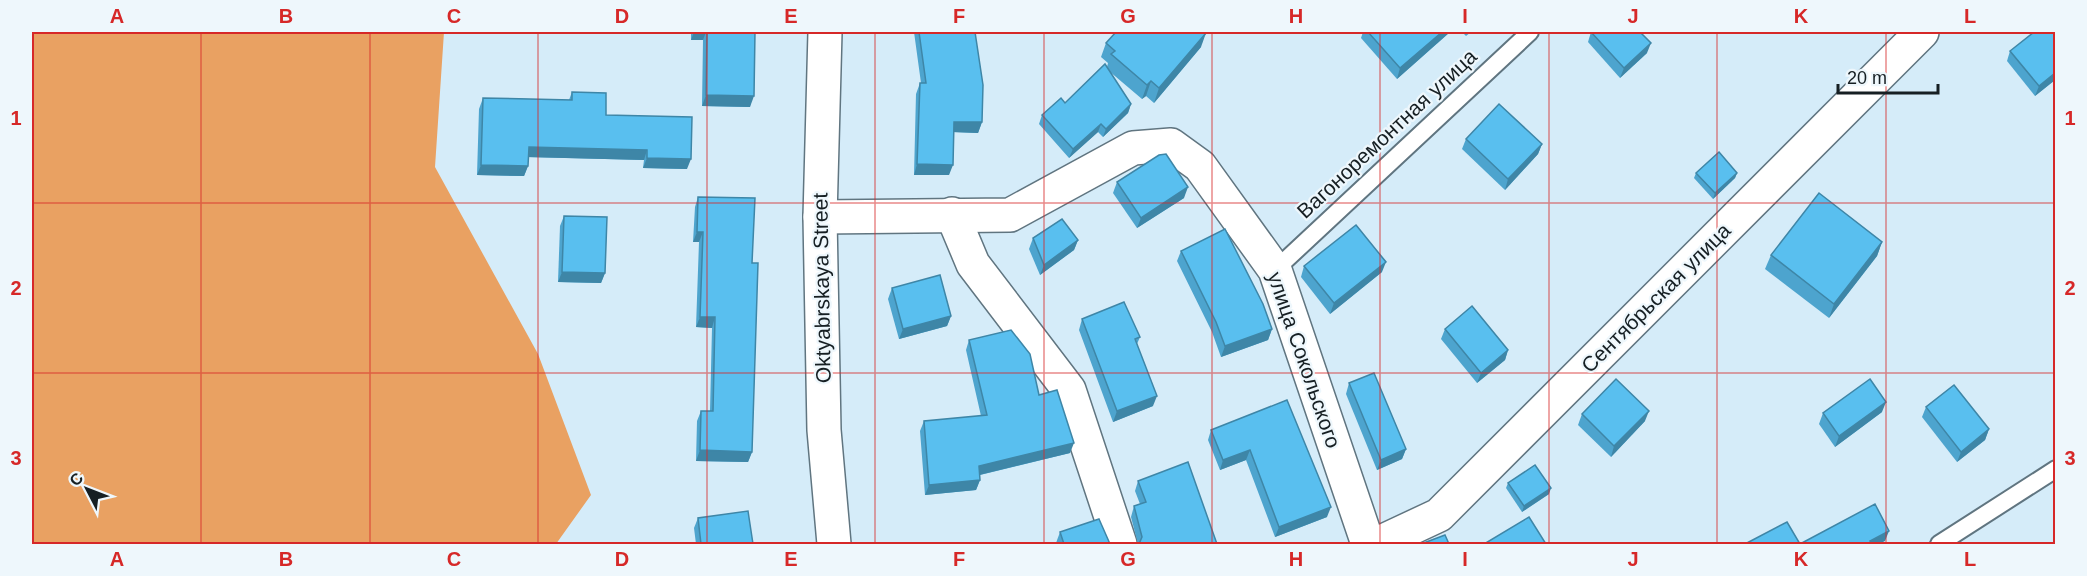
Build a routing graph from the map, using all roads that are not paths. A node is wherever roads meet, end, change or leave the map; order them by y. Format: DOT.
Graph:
graph roads {
  1 [pos="825,32"];
  2 [pos="1530,32"];
  3 [pos="1922,32"];
  4 [pos="952,214"];
  5 [pos="820,217"];
  6 [pos="1275,270"];
  7 [pos="2055,469"];
  8 [pos="834,544"];
  9 [pos="1120,544"];
  10 [pos="1368,544"];
  11 [pos="1377,544"];
  12 [pos="1939,544"];
  1 -- 5 [label="street, Oktyabrskaya Street"];
  2 -- 6 [label="lane, Вагоноремонтная улица"];
  3 -- 11 [label="street, Сентябрьская улица"];
  4 -- 5 [label="street, улица Сокольского"];
  4 -- 6 [label="street, улица Сокольского"];
  4 -- 9 [label="street"];
  5 -- 8 [label="street, Oktyabrskaya Street"];
  6 -- 10 [label="street, улица Сокольского"];
  7 -- 12 [label="lane"];
}
